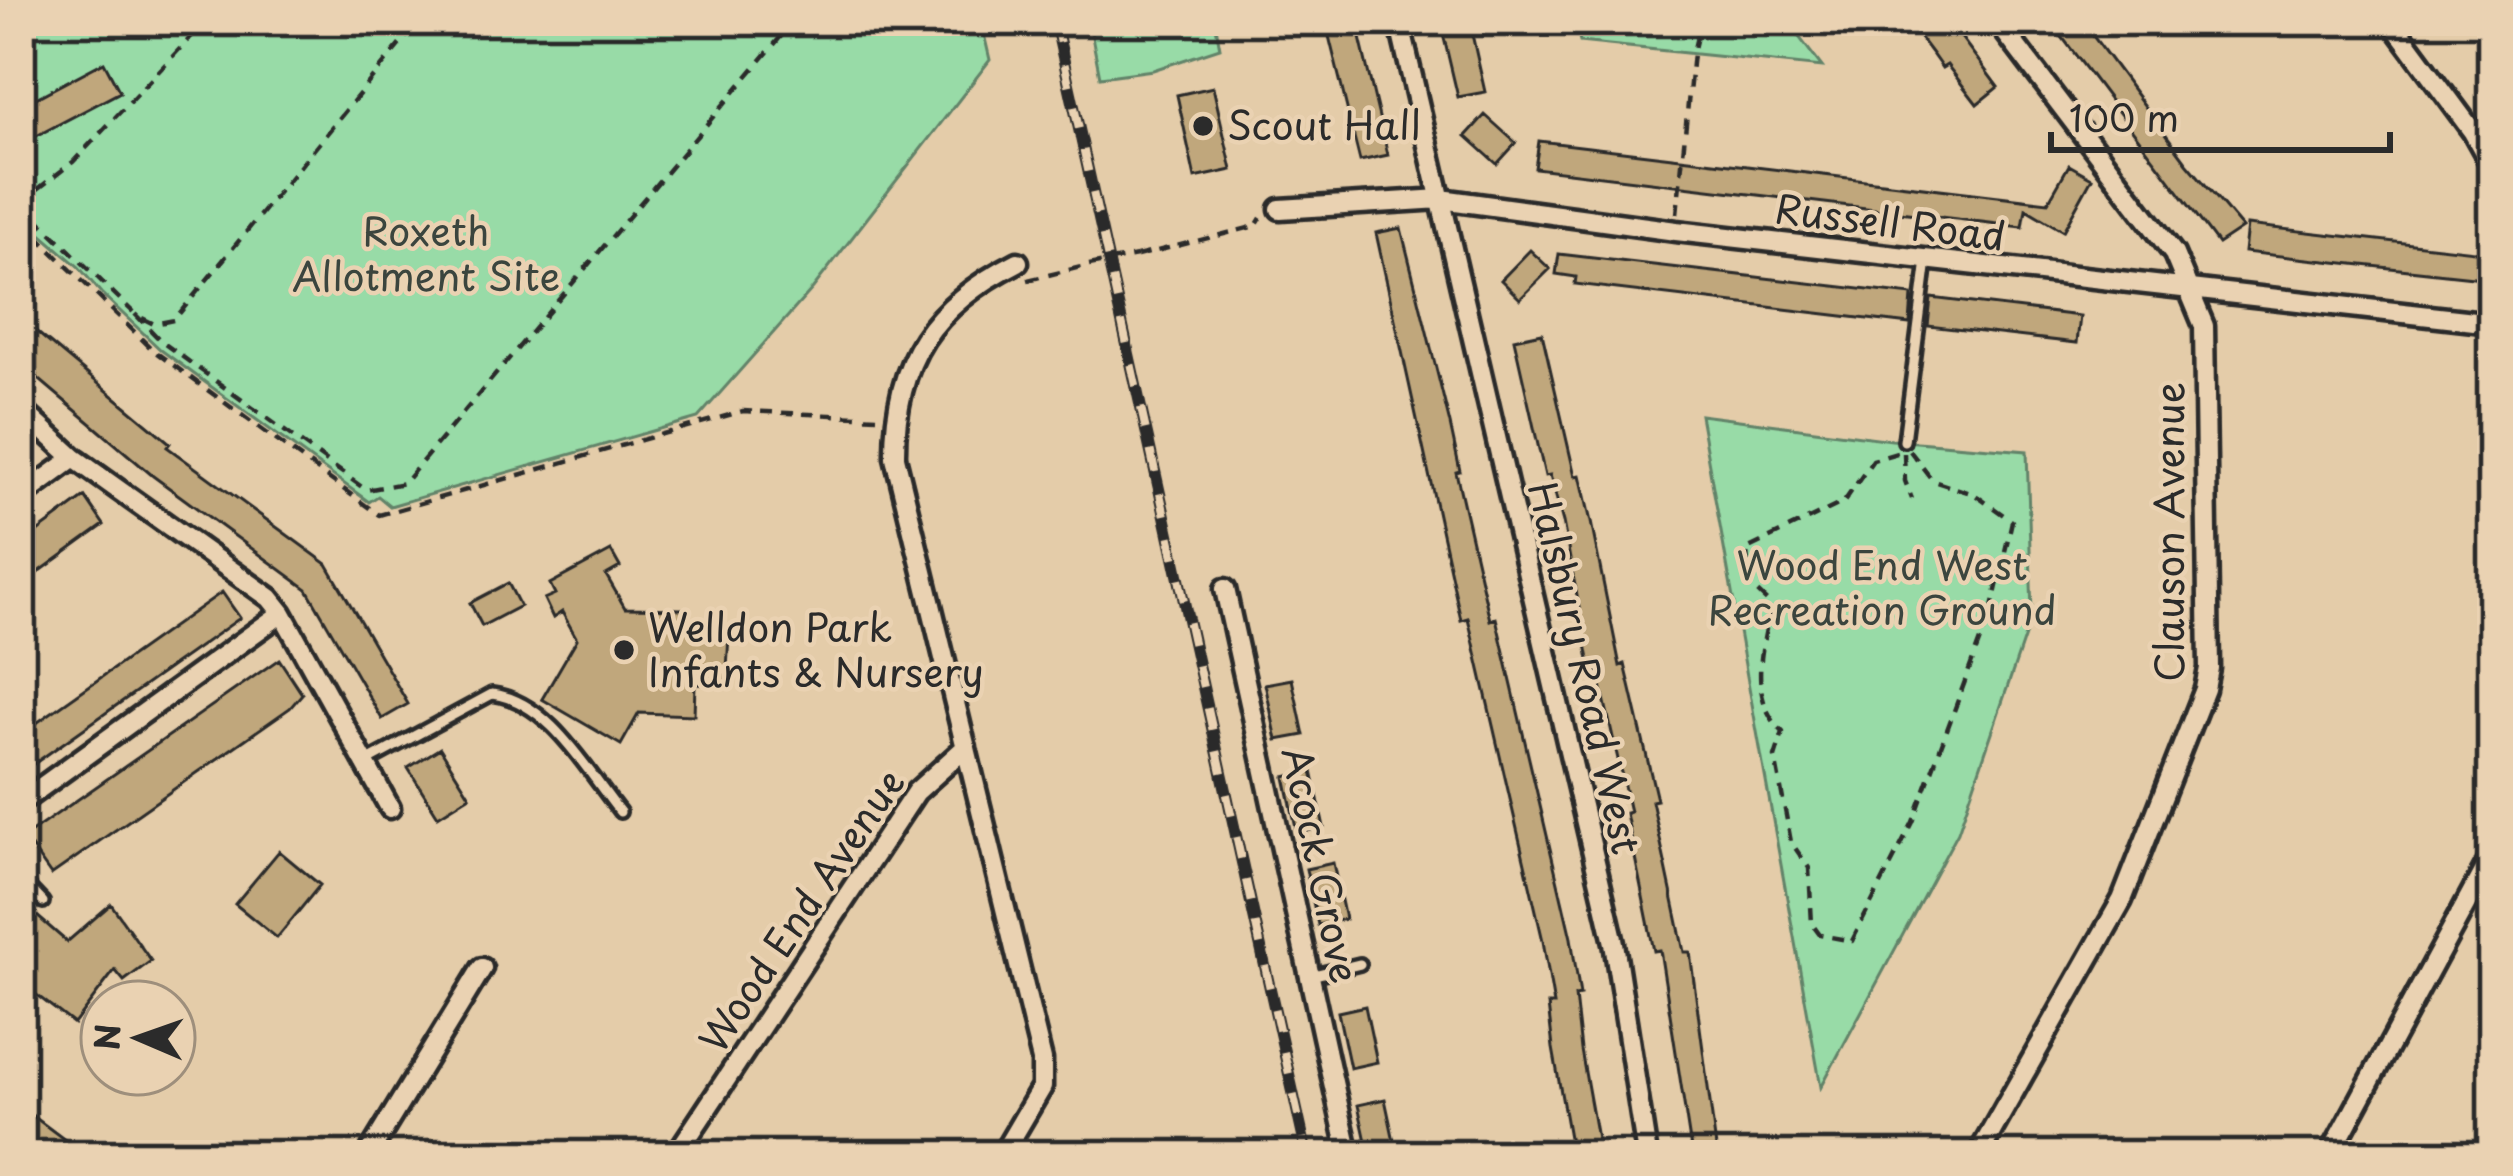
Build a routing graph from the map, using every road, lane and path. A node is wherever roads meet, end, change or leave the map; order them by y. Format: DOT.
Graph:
graph roads {
  1 [pos="206,21"];
  2 [pos="418,21"];
  3 [pos="794,21"];
  4 [pos="1399,21"];
  5 [pos="1693,21"];
  6 [pos="1996,21"];
  7 [pos="2391,21"];
  8 [pos="2492,122"];
  9 [pos="2474,132"];
  10 [pos="2492,166"];
  11 [pos="1441,199"];
  12 [pos="21,203"];
  13 [pos="1273,211"];
  14 [pos="21,221"];
  15 [pos="1676,231"];
  16 [pos="1927,260"];
  17 [pos="1018,262"];
  18 [pos="2190,291"];
  19 [pos="134,314"];
  20 [pos="2492,322"];
  21 [pos="21,409"];
  22 [pos="895,418"];
  23 [pos="1904,446"];
  24 [pos="74,458"];
  25 [pos="21,497"];
  26 [pos="1912,499"];
  27 [pos="1225,589"];
  28 [pos="282,613"];
  29 [pos="966,747"];
  30 [pos="366,762"];
  31 [pos="21,802"];
  32 [pos="390,808"];
  33 [pos="620,812"];
  34 [pos="2492,854"];
  35 [pos="21,879"];
  36 [pos="44,902"];
  37 [pos="1360,964"];
  38 [pos="482,968"];
  39 [pos="1310,976"];
  40 [pos="368,1155"];
  41 [pos="676,1155"];
  42 [pos="1002,1155"];
  43 [pos="1349,1155"];
  44 [pos="1646,1155"];
  45 [pos="1978,1155"];
  46 [pos="2330,1155"];
  1 -- 12 [label="path"];
  2 -- 19 [label="path"];
  3 -- 19 [label="path"];
  4 -- 11 [label="street, Halsbury Road West"];
  5 -- 15 [label="path"];
  6 -- 18 [label="street, Clauson Avenue"];
  7 -- 9 [label="street"];
  8 -- 9 [label="street"];
  9 -- 10 [label="street"];
  11 -- 13 [label="street, Russell Road"];
  11 -- 15 [label="street, Russell Road"];
  11 -- 44 [label="street, Halsbury Road West"];
  12 -- 19 [label="path"];
  13 -- 17 [label="path, bridge"];
  14 -- 22 [label="path"];
  15 -- 16 [label="street, Russell Road"];
  16 -- 18 [label="street, Russell Road"];
  16 -- 23 [label="lane"];
  17 -- 22 [label="street"];
  18 -- 20 [label="street, Russell Road"];
  18 -- 45 [label="street, Clauson Avenue"];
  21 -- 24 [label="street"];
  22 -- 29 [label="street"];
  23 -- 23 [label="path"];
  23 -- 26 [label="path"];
  24 -- 25 [label="street"];
  24 -- 28 [label="street"];
  27 -- 39 [label="street, Acock Grove"];
  28 -- 30 [label="street"];
  28 -- 31 [label="street"];
  29 -- 41 [label="street, Wood End Avenue"];
  29 -- 42 [label="street"];
  30 -- 32 [label="street"];
  30 -- 33 [label="lane"];
  34 -- 46 [label="street"];
  35 -- 36 [label="lane"];
  37 -- 39 [label="lane"];
  38 -- 40 [label="street"];
  39 -- 43 [label="street, Acock Grove"];
}
